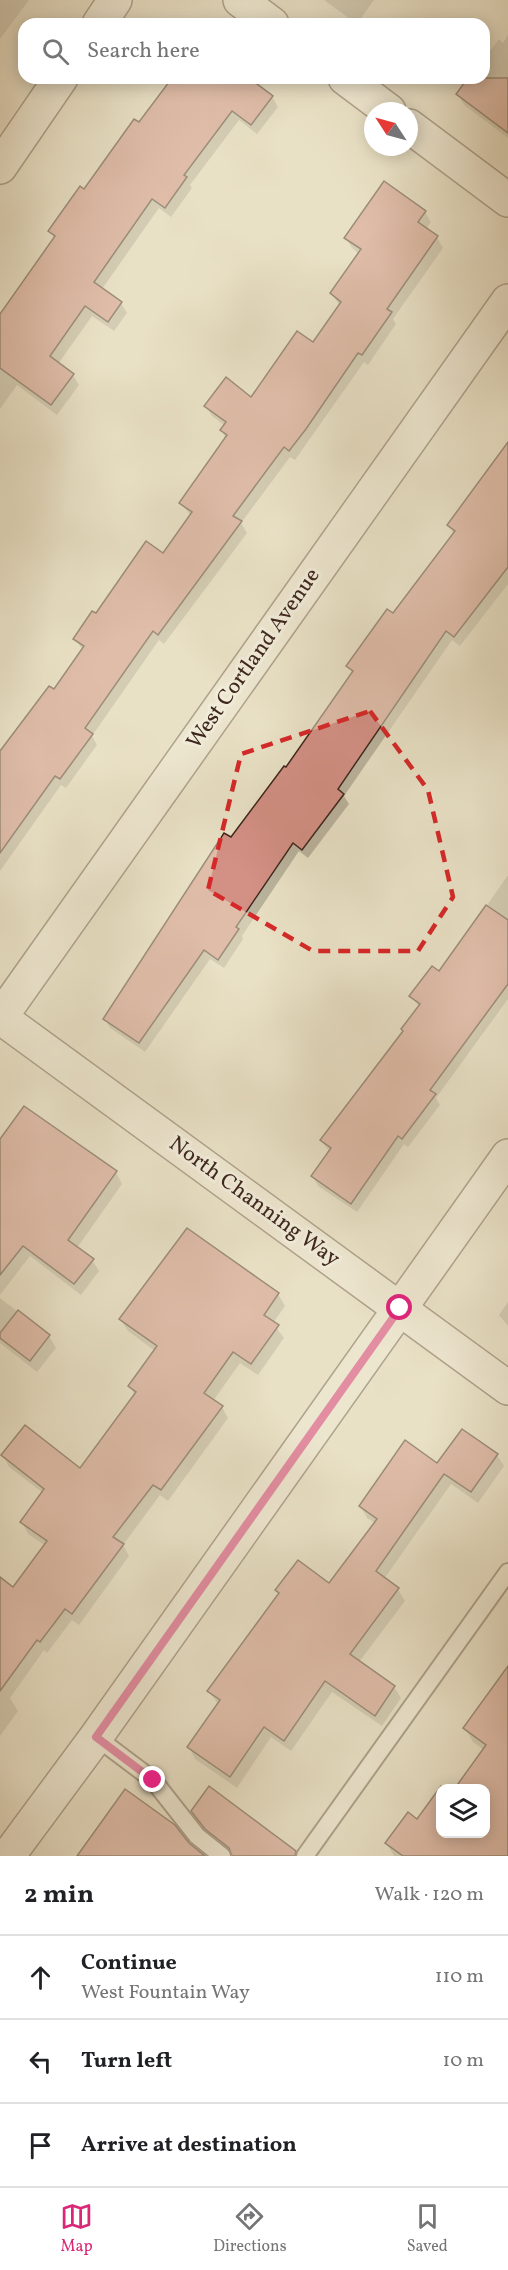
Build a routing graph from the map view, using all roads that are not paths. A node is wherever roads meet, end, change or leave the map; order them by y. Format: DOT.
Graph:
graph roads {
  1 [pos="115,0"];
  2 [pos="240,0"];
  3 [pos="103,18"];
  4 [pos="264,18"];
  5 [pos="57,84"];
  6 [pos="353,84"];
  7 [pos="377,102"];
  8 [pos="418,133"];
  9 [pos="0,167"];
  10 [pos="508,200"];
  11 [pos="508,300"];
  12 [pos="0,1018"];
  13 [pos="508,1156"];
  14 [pos="400,1308"];
  15 [pos="508,1388"];
  16 [pos="508,1572"];
  17 [pos="96,1737"];
  18 [pos="8,1856"];
  19 [pos="222,1856"];
  20 [pos="305,1856"];
  1 -- 3 [label="street"];
  2 -- 4 [label="street"];
  5 -- 9 [label="street"];
  6 -- 7 [label="street"];
  8 -- 10 [label="street"];
  11 -- 12 [label="street, West Cortland Avenue"];
  12 -- 14 [label="street, North Channing Way"];
  13 -- 14 [label="street"];
  14 -- 15 [label="street, North Channing Way"];
  14 -- 17 [label="street"];
  16 -- 20 [label="lane"];
  17 -- 18 [label="street"];
  17 -- 19 [label="lane"];
}
